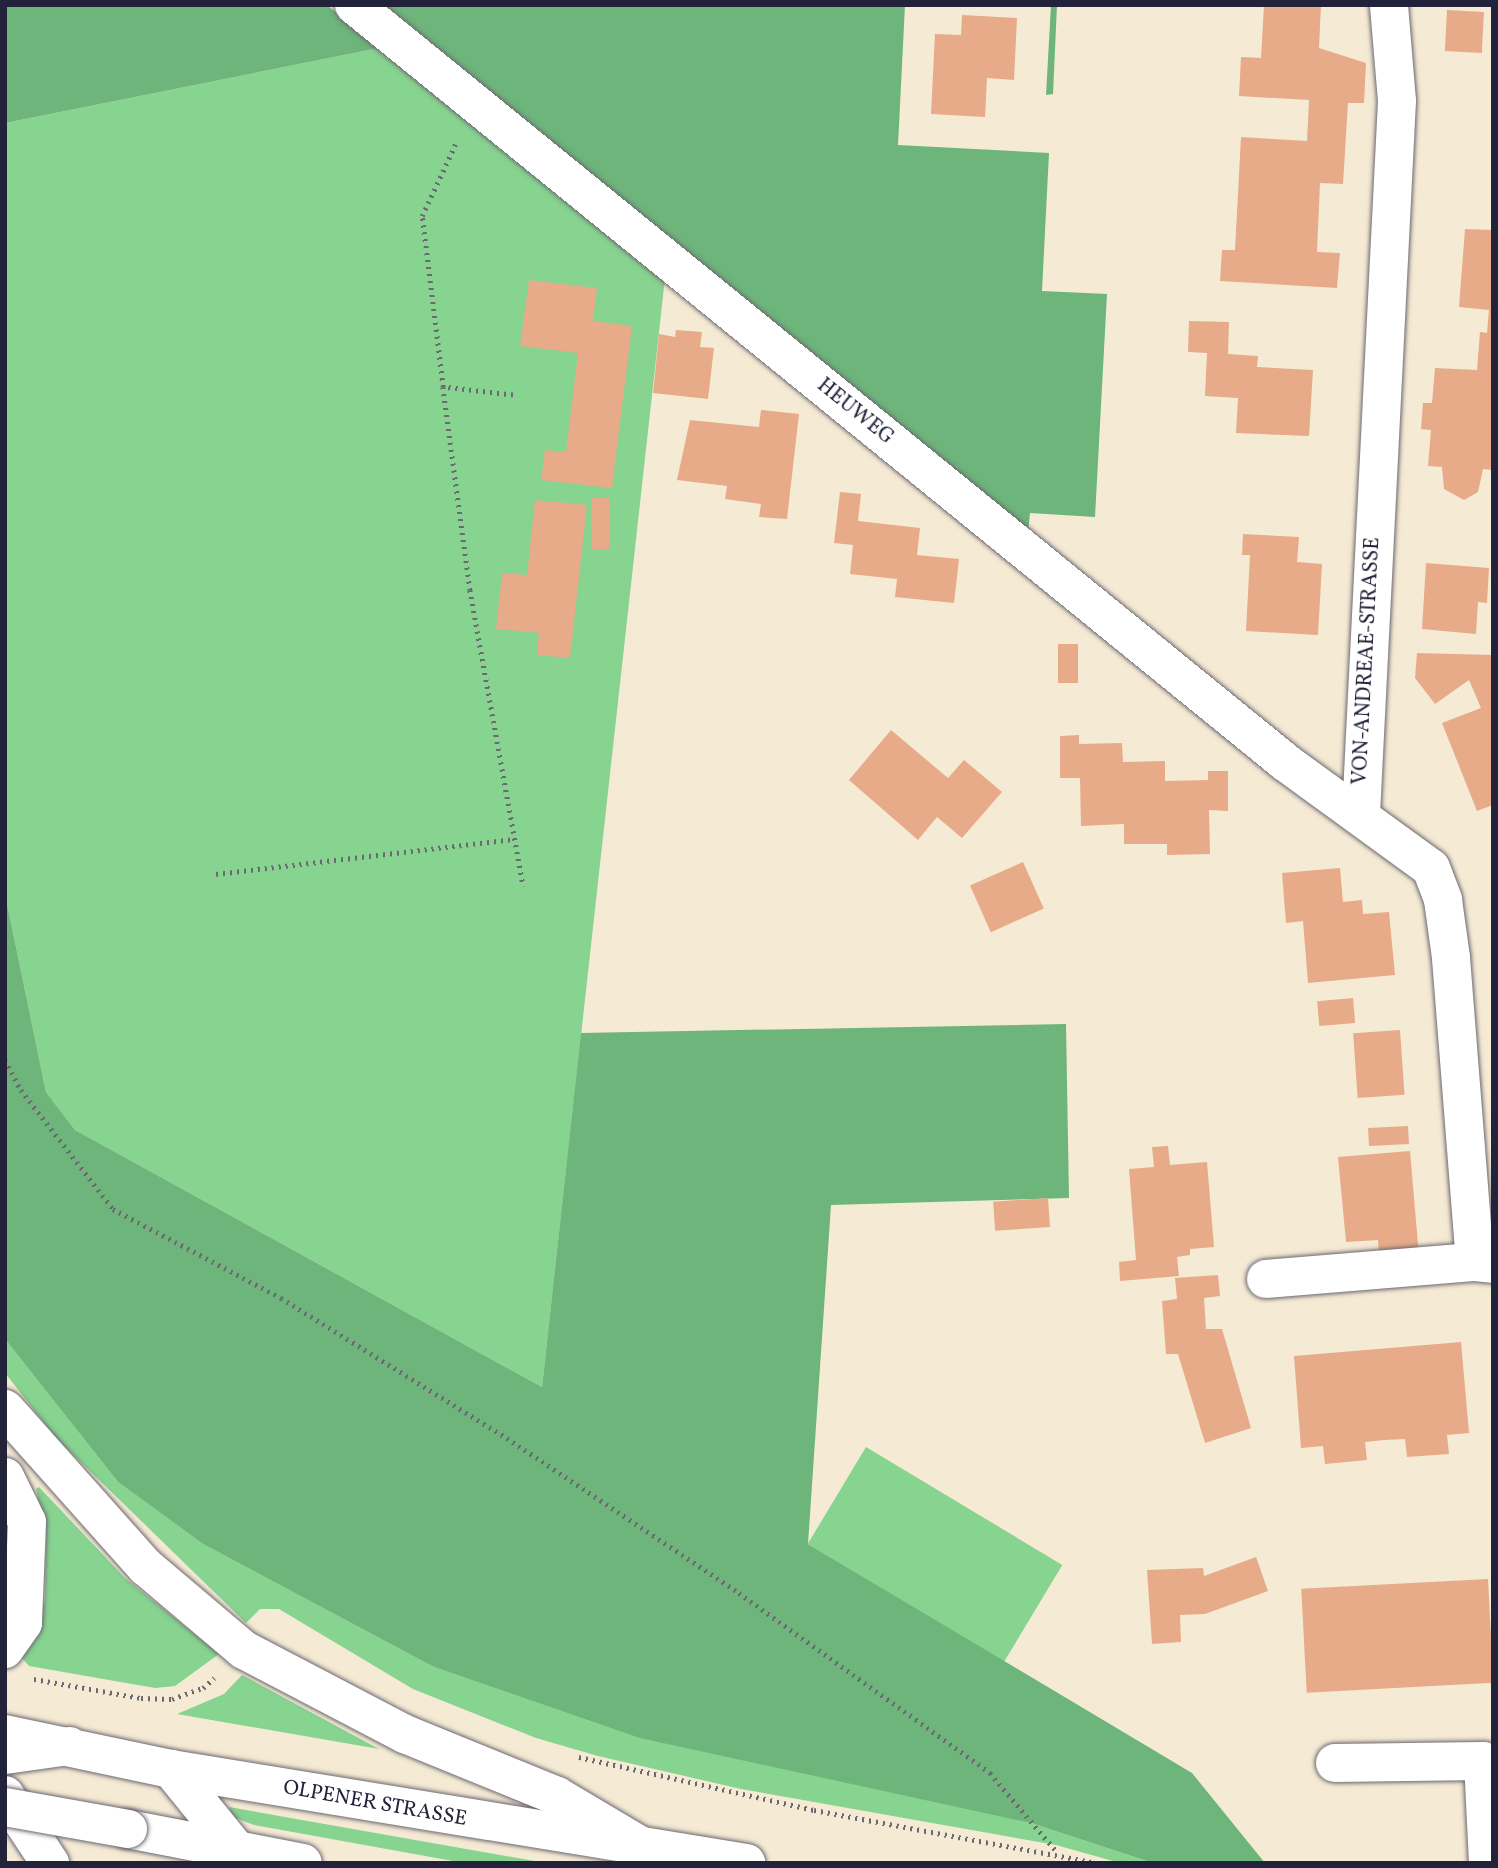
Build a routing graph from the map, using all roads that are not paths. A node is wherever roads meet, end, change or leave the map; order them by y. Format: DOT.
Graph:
graph roads {
  1 [pos="1389,5"];
  2 [pos="358,7"];
  3 [pos="1361,814"];
  4 [pos="1484,1263"];
  5 [pos="1266,1279"];
  6 [pos="5,1409"];
  7 [pos="5,1477"];
  8 [pos="5,1649"];
  9 [pos="5,1734"];
  10 [pos="69,1746"];
  11 [pos="5,1755"];
  12 [pos="1335,1763"];
  13 [pos="171,1769"];
  14 [pos="5,1795"];
  15 [pos="5,1807"];
  16 [pos="648,1850"];
  17 [pos="244,1857"];
  18 [pos="50,1863"];
  19 [pos="303,1863"];
  20 [pos="746,1863"];
  21 [pos="1488,1863"];
  1 -- 3 [label="main road, VON-ANDREAE-STRASSE"];
  2 -- 3 [label="main road, HEUWEG"];
  3 -- 4 [label="main road, VON-ANDREAE-STRASSE"];
  4 -- 5 [label="main road"];
  6 -- 16 [label="main road"];
  7 -- 8 [label="main road"];
  9 -- 10 [label="main road, OLPENER STRASSE"];
  10 -- 11 [label="main road"];
  10 -- 13 [label="main road, OLPENER STRASSE"];
  12 -- 21 [label="main road"];
  13 -- 16 [label="main road, OLPENER STRASSE"];
  13 -- 17 [label="main road"];
  14 -- 18 [label="main road"];
  15 -- 17 [label="main road, bridge"];
  16 -- 20 [label="main road, OLPENER STRASSE"];
  17 -- 19 [label="main road"];
}
